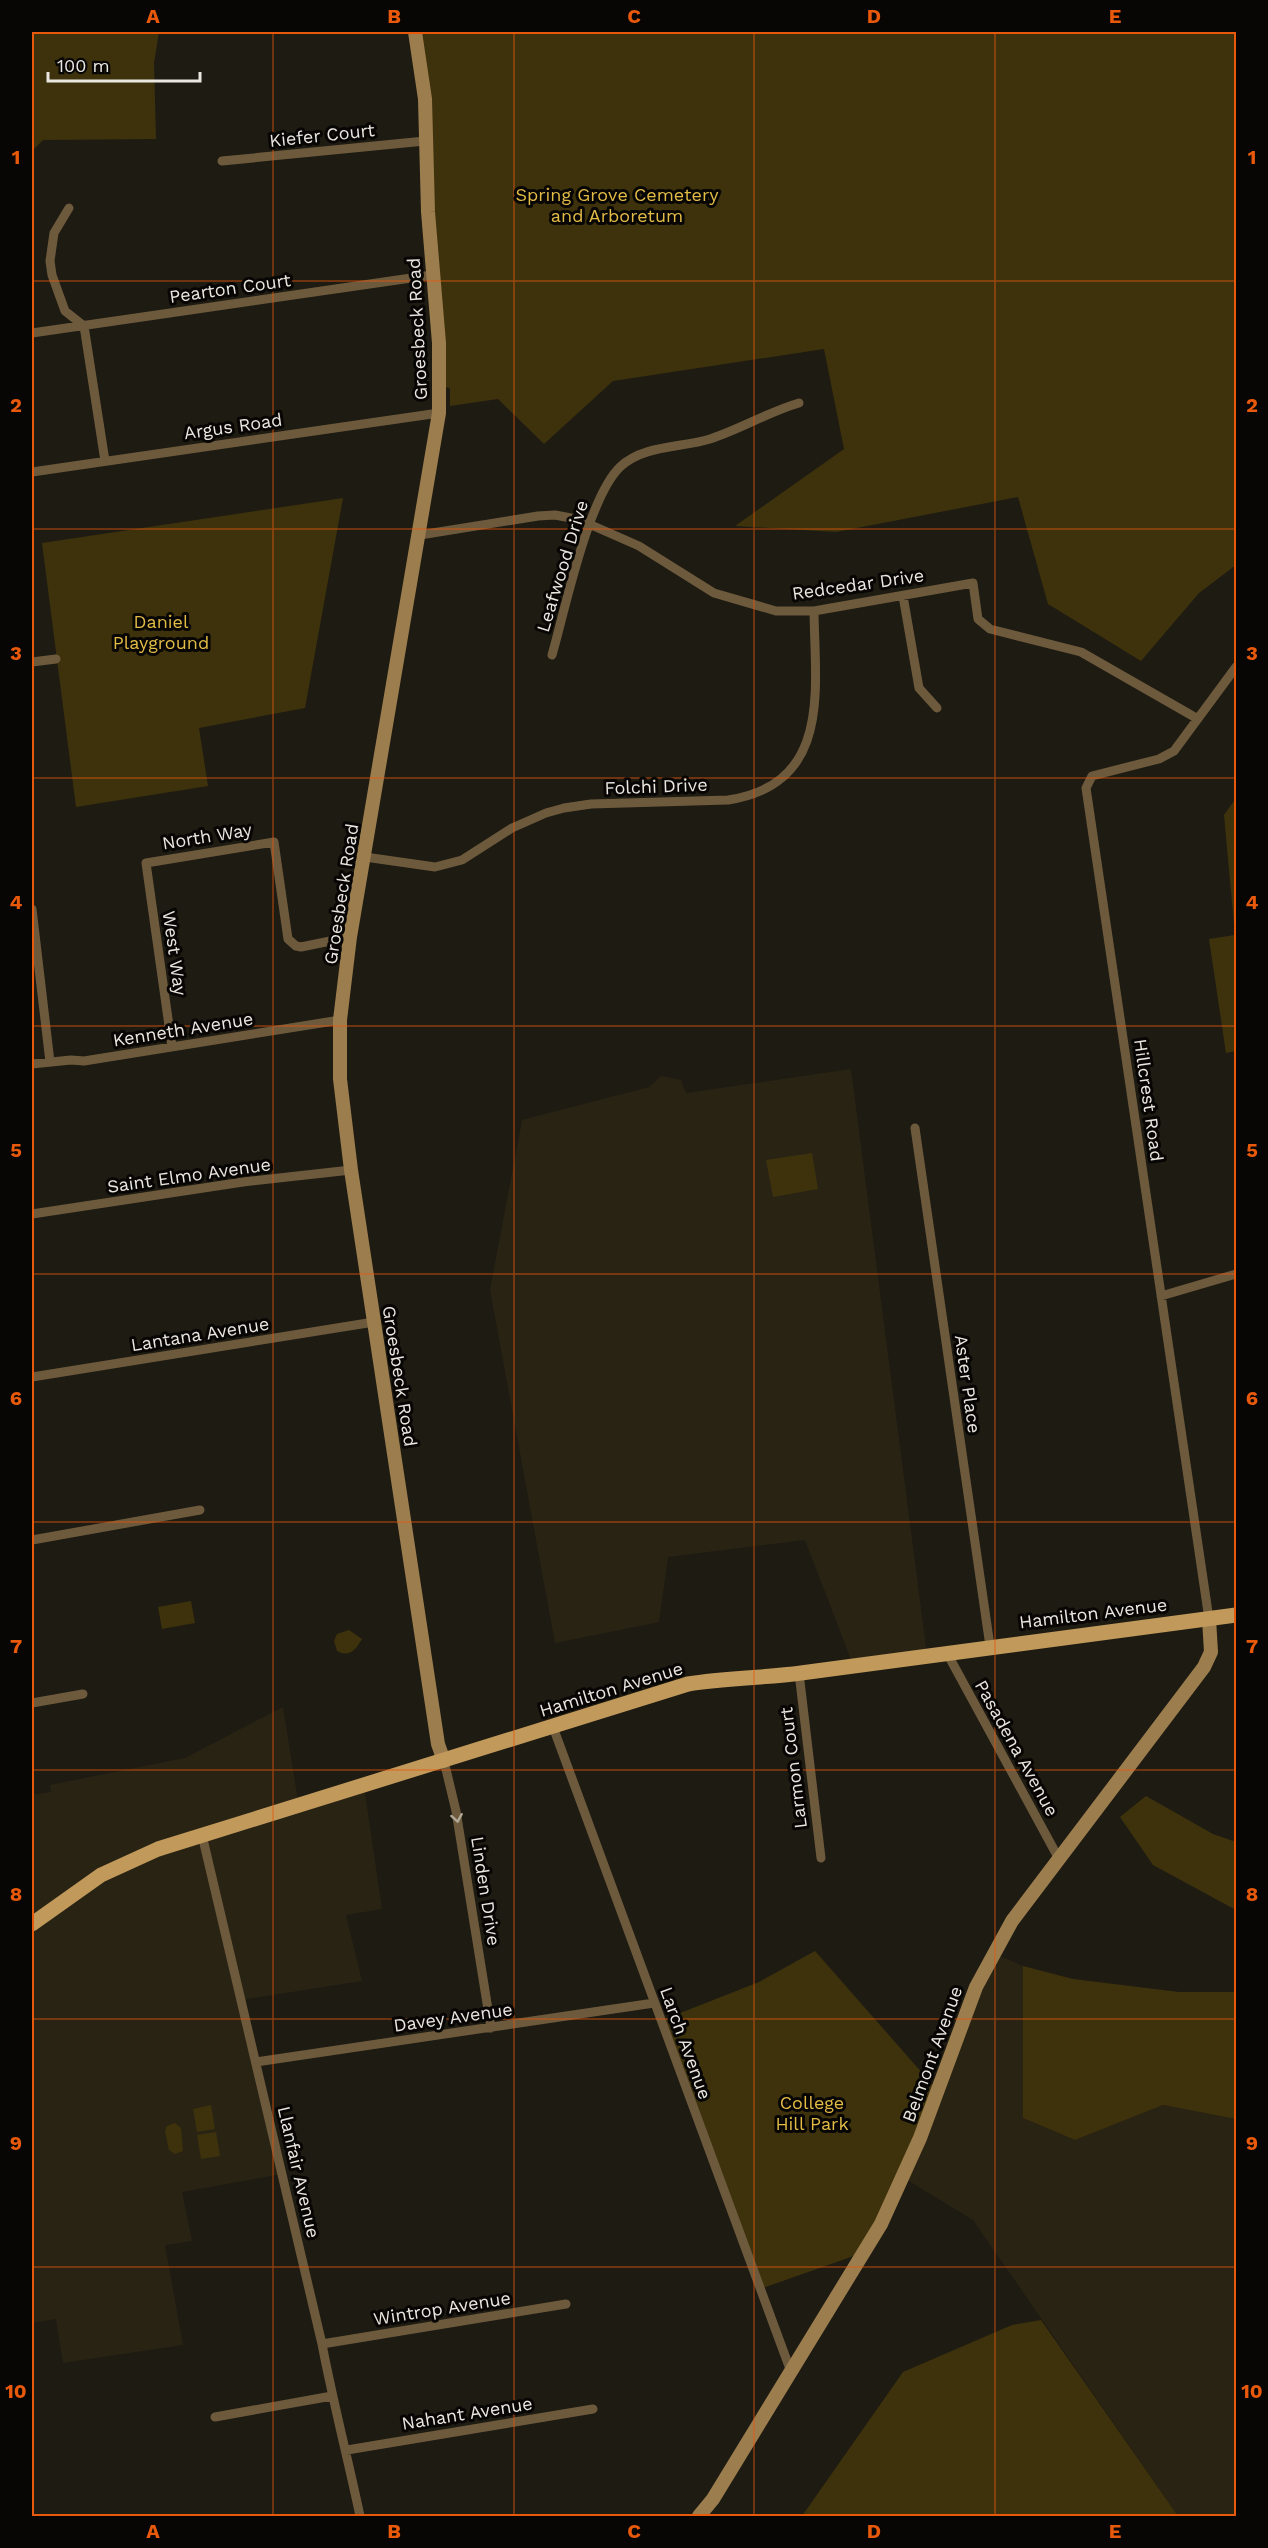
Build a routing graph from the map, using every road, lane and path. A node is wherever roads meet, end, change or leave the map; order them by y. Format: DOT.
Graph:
graph roads {
  1 [pos="414,32"];
  2 [pos="425,141"];
  3 [pos="222,161"];
  4 [pos="69,208"];
  5 [pos="432,275"];
  6 [pos="84,326"];
  7 [pos="32,333"];
  8 [pos="799,403"];
  9 [pos="439,413"];
  10 [pos="105,461"];
  11 [pos="32,472"];
  12 [pos="589,524"];
  13 [pos="420,535"];
  14 [pos="903,596"];
  15 [pos="814,611"];
  16 [pos="552,655"];
  17 [pos="56,658"];
  18 [pos="32,662"];
  19 [pos="1236,667"];
  20 [pos="937,708"];
  21 [pos="1198,719"];
  22 [pos="365,857"];
  23 [pos="146,863"];
  24 [pos="32,909"];
  25 [pos="350,937"];
  26 [pos="340,1020"];
  27 [pos="172,1047"];
  28 [pos="50,1062"];
  29 [pos="32,1064"];
  30 [pos="915,1128"];
  31 [pos="351,1170"];
  32 [pos="32,1214"];
  33 [pos="1236,1274"];
  34 [pos="1161,1296"];
  35 [pos="374,1322"];
  36 [pos="32,1377"];
  37 [pos="200,1510"];
  38 [pos="32,1540"];
  39 [pos="1236,1615"];
  40 [pos="1209,1619"];
  41 [pos="990,1646"];
  42 [pos="947,1653"];
  43 [pos="799,1673"];
  44 [pos="83,1694"];
  45 [pos="32,1703"];
  46 [pos="553,1727"];
  47 [pos="444,1761"];
  48 [pos="202,1835"];
  49 [pos="821,1858"];
  50 [pos="1059,1859"];
  51 [pos="32,1924"];
  52 [pos="654,2003"];
  53 [pos="491,2028"];
  54 [pos="256,2062"];
  55 [pos="566,2304"];
  56 [pos="322,2344"];
  57 [pos="790,2369"];
  58 [pos="332,2396"];
  59 [pos="593,2409"];
  60 [pos="215,2417"];
  61 [pos="347,2450"];
  62 [pos="360,2517"];
  63 [pos="699,2517"];
  1 -- 2 [label="street, Groesbeck Road"];
  2 -- 3 [label="street, Kiefer Court"];
  2 -- 5 [label="street, Groesbeck Road"];
  4 -- 6 [label="street"];
  5 -- 6 [label="street, Pearton Court"];
  5 -- 9 [label="street, Groesbeck Road"];
  6 -- 7 [label="street, Pearton Court"];
  6 -- 10 [label="street"];
  8 -- 12 [label="street, Leafwood Drive"];
  9 -- 10 [label="street, Argus Road"];
  9 -- 13 [label="street, Groesbeck Road"];
  10 -- 11 [label="street, Argus Road"];
  12 -- 13 [label="street, Redcedar Drive"];
  12 -- 15 [label="street, Redcedar Drive"];
  12 -- 16 [label="street, Leafwood Drive"];
  13 -- 22 [label="street, Groesbeck Road"];
  14 -- 15 [label="street, Redcedar Drive"];
  14 -- 20 [label="street"];
  14 -- 21 [label="street, Redcedar Drive"];
  15 -- 22 [label="street, Folchi Drive"];
  17 -- 18 [label="street"];
  19 -- 21 [label="street, Hillcrest Road"];
  21 -- 34 [label="street, Hillcrest Road"];
  22 -- 25 [label="street, Groesbeck Road"];
  23 -- 25 [label="street, North Way"];
  23 -- 27 [label="street, West Way"];
  24 -- 28 [label="street"];
  25 -- 26 [label="street, Groesbeck Road"];
  26 -- 27 [label="street, Kenneth Avenue"];
  26 -- 31 [label="street, Groesbeck Road"];
  27 -- 28 [label="street, Kenneth Avenue"];
  28 -- 29 [label="street, Kenneth Avenue"];
  30 -- 41 [label="street, Aster Place"];
  31 -- 32 [label="street, Saint Elmo Avenue"];
  31 -- 35 [label="street, Groesbeck Road"];
  33 -- 34 [label="street"];
  34 -- 40 [label="street, Hillcrest Road"];
  35 -- 36 [label="street, Lantana Avenue"];
  35 -- 47 [label="street, Groesbeck Road"];
  37 -- 38 [label="street"];
  39 -- 40 [label="main road, Hamilton Avenue"];
  40 -- 41 [label="main road, Hamilton Avenue"];
  40 -- 50 [label="street, Belmont Avenue"];
  41 -- 42 [label="main road, Hamilton Avenue"];
  42 -- 43 [label="main road, Hamilton Avenue"];
  42 -- 50 [label="street, Pasadena Avenue"];
  43 -- 46 [label="main road, Hamilton Avenue"];
  43 -- 49 [label="street, Larmon Court"];
  44 -- 45 [label="street"];
  46 -- 47 [label="main road, Hamilton Avenue"];
  46 -- 52 [label="street, Larch Avenue"];
  47 -- 48 [label="main road, Hamilton Avenue"];
  47 -- 53 [label="street, Linden Drive, one-way"];
  48 -- 51 [label="main road, Hamilton Avenue"];
  48 -- 54 [label="street, Llanfair Avenue"];
  50 -- 57 [label="street, Belmont Avenue"];
  52 -- 53 [label="street, Davey Avenue"];
  52 -- 57 [label="street, Larch Avenue"];
  53 -- 54 [label="street, Davey Avenue"];
  54 -- 56 [label="street, Llanfair Avenue"];
  55 -- 56 [label="street, Wintrop Avenue"];
  56 -- 58 [label="street, Llanfair Avenue"];
  57 -- 63 [label="street, Belmont Avenue"];
  58 -- 60 [label="street"];
  58 -- 61 [label="street, Llanfair Avenue"];
  59 -- 61 [label="street, Nahant Avenue"];
  61 -- 62 [label="street, Llanfair Avenue"];
}
